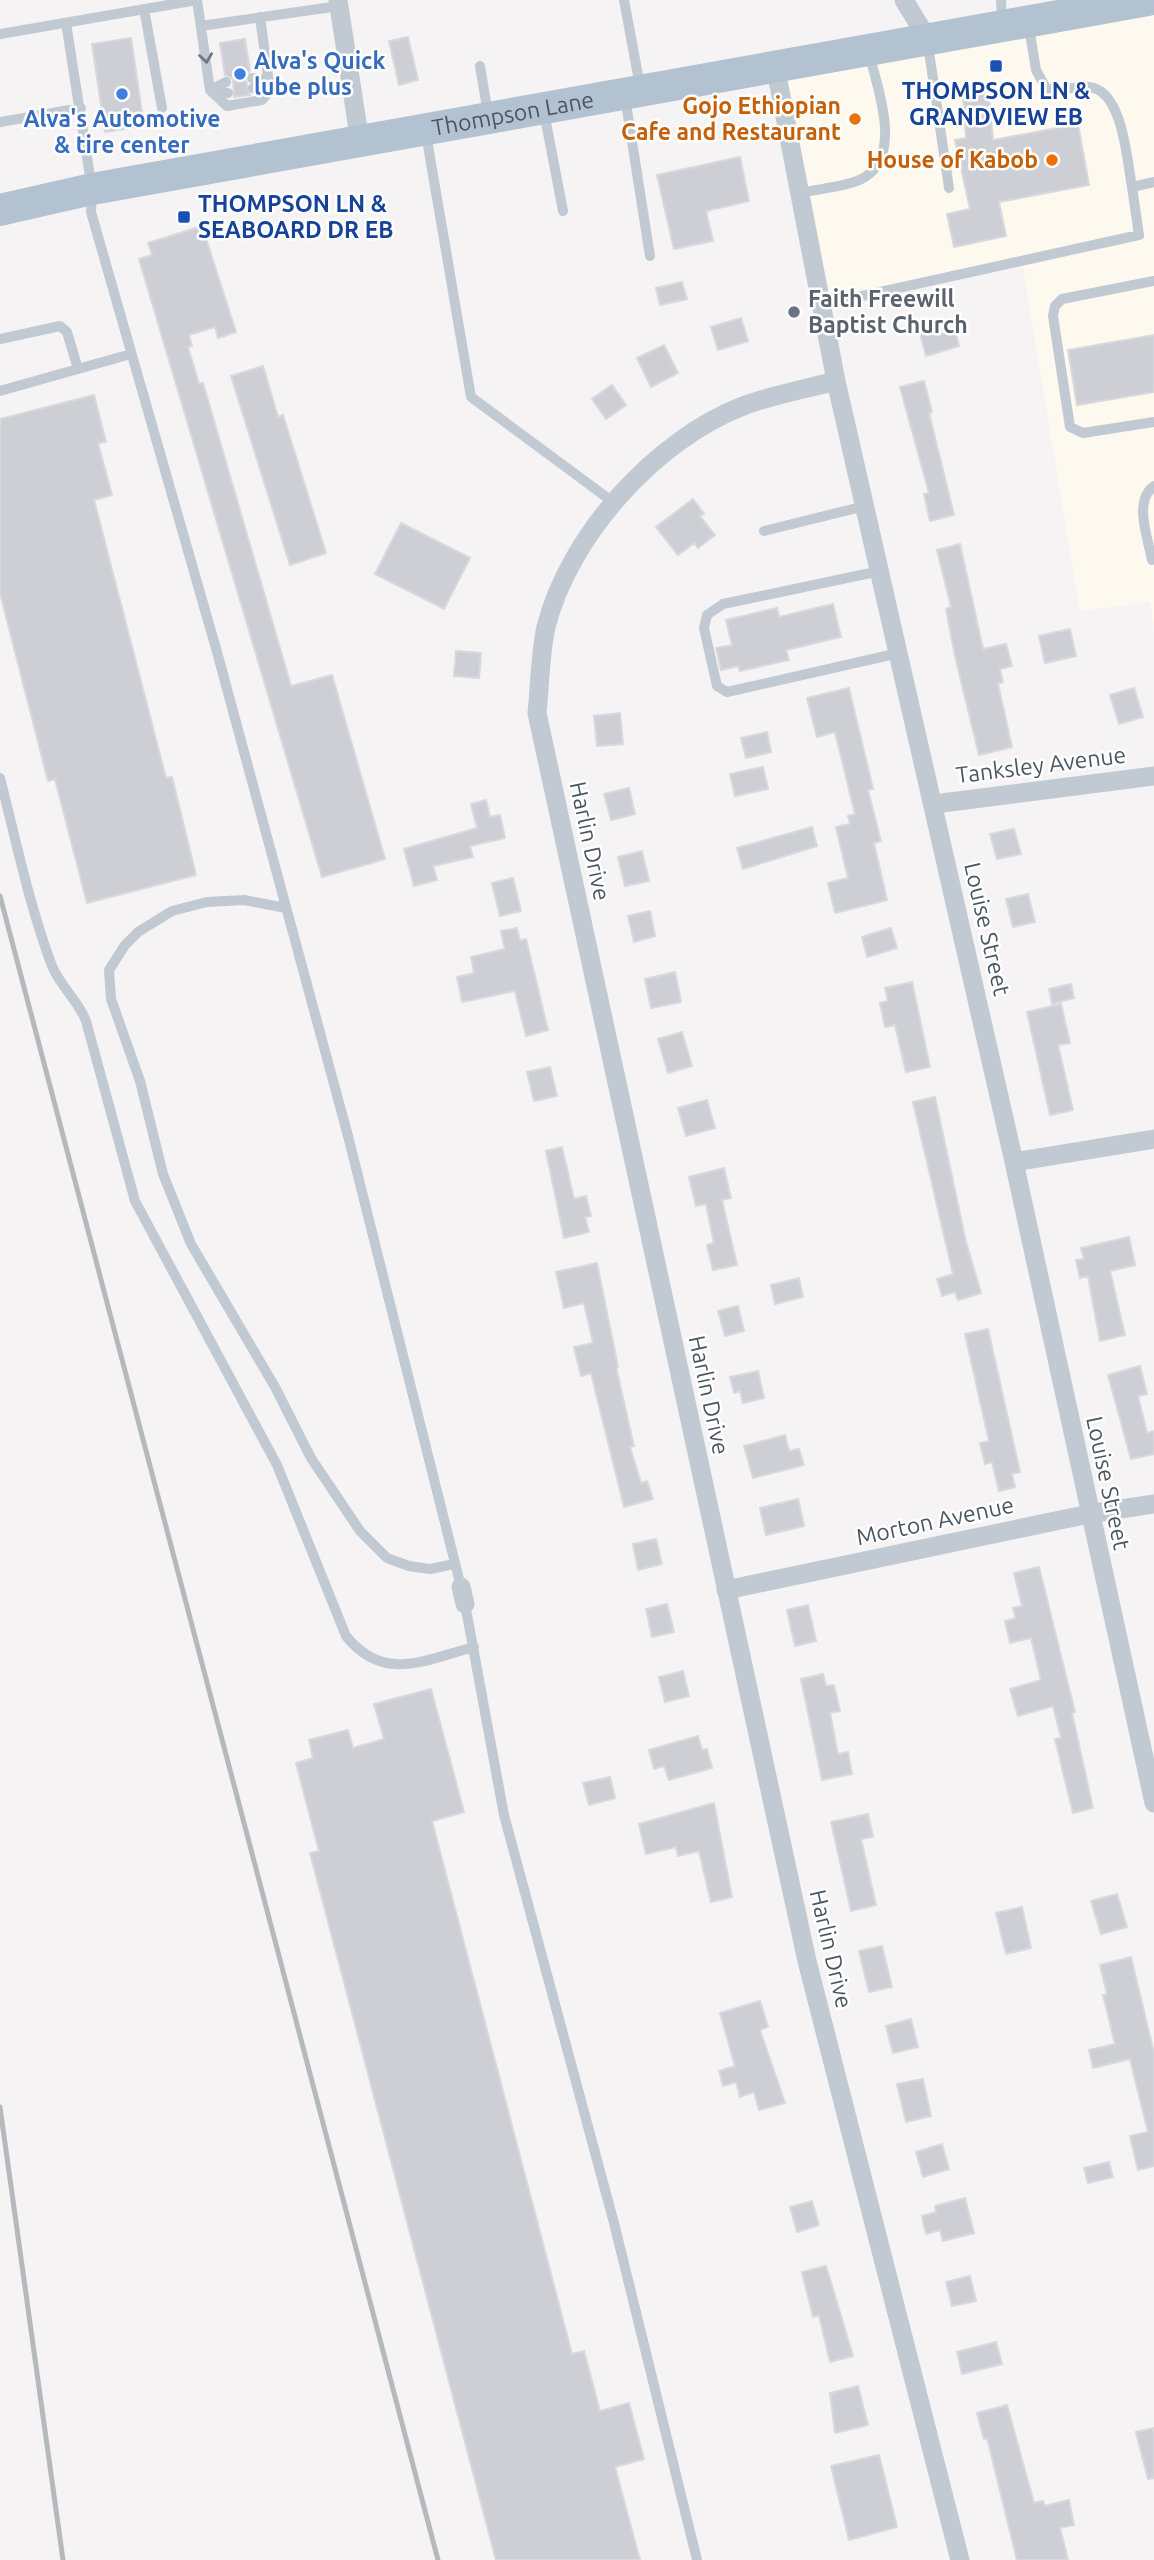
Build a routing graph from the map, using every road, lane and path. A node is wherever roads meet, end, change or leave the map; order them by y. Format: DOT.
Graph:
graph roads {
  1 [pos="197,0"];
  2 [pos="624,0"];
  3 [pos="904,0"];
  4 [pos="1148,0"];
  5 [pos="339,3"];
  6 [pos="1098,4"];
  7 [pos="144,9"];
  8 [pos="1010,15"];
  9 [pos="260,17"];
  10 [pos="66,23"];
  11 [pos="201,26"];
  12 [pos="0,34"];
  13 [pos="927,38"];
  14 [pos="869,48"];
  15 [pos="775,65"];
  16 [pos="480,66"];
  17 [pos="270,81"];
  18 [pos="252,83"];
  19 [pos="227,87"];
  20 [pos="211,90"];
  21 [pos="633,92"];
  22 [pos="81,108"];
  23 [pos="162,108"];
  24 [pos="543,108"];
  25 [pos="489,118"];
  26 [pos="0,122"];
  27 [pos="426,130"];
  28 [pos="360,142"];
  29 [pos="1154,182"];
  30 [pos="1132,187"];
  31 [pos="949,188"];
  32 [pos="92,189"];
  33 [pos="801,193"];
  34 [pos="0,210"];
  35 [pos="563,211"];
  36 [pos="650,256"];
  37 [pos="1154,281"];
  38 [pos="821,305"];
  39 [pos="0,339"];
  40 [pos="131,354"];
  41 [pos="78,369"];
  42 [pos="836,381"];
  43 [pos="0,391"];
  44 [pos="1154,422"];
  45 [pos="1154,486"];
  46 [pos="613,502"];
  47 [pos="865,506"];
  48 [pos="764,531"];
  49 [pos="1152,560"];
  50 [pos="880,571"];
  51 [pos="899,653"];
  52 [pos="1154,776"];
  53 [pos="0,778"];
  54 [pos="934,804"];
  55 [pos="286,908"];
  56 [pos="1154,1139"];
  57 [pos="1014,1162"];
  58 [pos="1154,1504"];
  59 [pos="1089,1514"];
  60 [pos="455,1564"];
  61 [pos="726,1590"];
  62 [pos="474,1647"];
  63 [pos="1154,1803"];
  64 [pos="697,2560"];
  65 [pos="960,2560"];
  1 -- 7 [label="lane"];
  1 -- 11 [label="lane"];
  2 -- 21 [label="lane"];
  3 -- 13 [label="street"];
  4 -- 6 [label="main road, Thompson Lane"];
  5 -- 9 [label="lane"];
  5 -- 28 [label="street"];
  6 -- 8 [label="main road, Thompson Lane"];
  7 -- 10 [label="lane"];
  7 -- 23 [label="lane"];
  8 -- 13 [label="main road, Thompson Lane"];
  8 -- 30 [label="lane"];
  9 -- 11 [label="lane"];
  9 -- 17 [label="lane"];
  10 -- 12 [label="lane"];
  10 -- 22 [label="lane"];
  11 -- 20 [label="lane, one-way"];
  13 -- 14 [label="main road, Thompson Lane"];
  13 -- 31 [label="lane"];
  14 -- 15 [label="main road, Thompson Lane"];
  14 -- 33 [label="lane"];
  15 -- 21 [label="main road, Thompson Lane"];
  15 -- 33 [label="street, Louise Street"];
  16 -- 25 [label="lane"];
  17 -- 18 [label="lane"];
  17 -- 20 [label="lane"];
  19 -- 20 [label="lane"];
  21 -- 24 [label="main road, Thompson Lane"];
  21 -- 36 [label="lane"];
  22 -- 26 [label="lane"];
  22 -- 32 [label="lane"];
  24 -- 25 [label="main road, Thompson Lane"];
  24 -- 35 [label="lane"];
  25 -- 27 [label="main road, Thompson Lane"];
  27 -- 28 [label="main road, Thompson Lane"];
  27 -- 46 [label="lane"];
  28 -- 32 [label="main road, Thompson Lane"];
  29 -- 30 [label="lane"];
  30 -- 38 [label="lane"];
  32 -- 34 [label="main road, Thompson Lane"];
  32 -- 40 [label="lane"];
  33 -- 38 [label="street, Louise Street"];
  37 -- 44 [label="lane"];
  38 -- 42 [label="street, Louise Street"];
  39 -- 41 [label="lane"];
  40 -- 41 [label="lane"];
  40 -- 55 [label="lane"];
  41 -- 43 [label="lane"];
  42 -- 46 [label="street, Harlin Drive"];
  42 -- 47 [label="street, Louise Street"];
  45 -- 49 [label="lane"];
  46 -- 61 [label="street, Harlin Drive"];
  47 -- 48 [label="lane"];
  47 -- 50 [label="street, Louise Street"];
  50 -- 51 [label="street, Louise Street"];
  50 -- 51 [label="lane"];
  51 -- 54 [label="street, Louise Street"];
  52 -- 54 [label="street, Tanksley Avenue"];
  53 -- 62 [label="lane"];
  54 -- 57 [label="street, Louise Street"];
  55 -- 60 [label="lane"];
  55 -- 60 [label="lane"];
  56 -- 57 [label="street"];
  57 -- 59 [label="street, Louise Street"];
  58 -- 59 [label="street, Morton Avenue"];
  59 -- 61 [label="street, Morton Avenue"];
  59 -- 63 [label="street, Louise Street"];
  60 -- 62 [label="lane"];
  61 -- 65 [label="street, Harlin Drive"];
  62 -- 64 [label="lane"];
}
